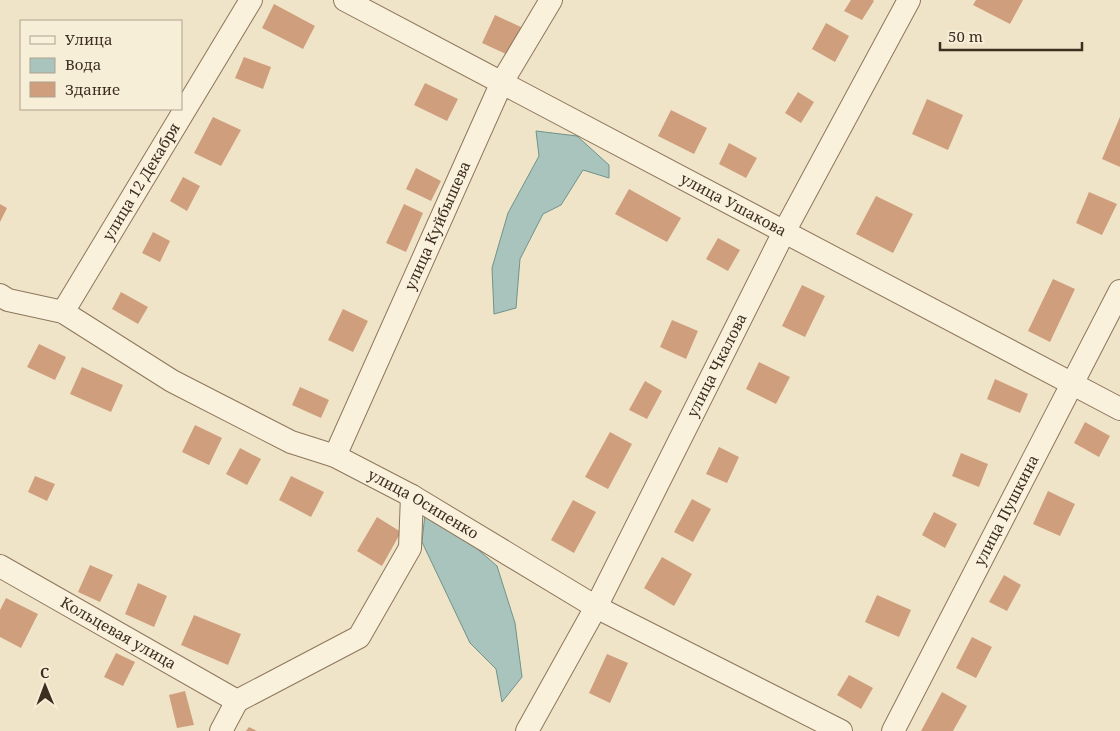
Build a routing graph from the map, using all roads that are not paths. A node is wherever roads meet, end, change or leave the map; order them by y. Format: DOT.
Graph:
graph roads {
  1 [pos="251,0"];
  2 [pos="345,0"];
  3 [pos="552,0"];
  4 [pos="909,0"];
  5 [pos="502,82"];
  6 [pos="784,232"];
  7 [pos="1120,290"];
  8 [pos="3,304"];
  9 [pos="63,312"];
  10 [pos="1072,384"];
  11 [pos="1120,410"];
  12 [pos="335,456"];
  13 [pos="412,496"];
  14 [pos="0,566"];
  15 [pos="596,607"];
  16 [pos="236,701"];
  17 [pos="221,731"];
  18 [pos="527,731"];
  19 [pos="841,731"];
  20 [pos="893,731"];
  1 -- 9 [label="street, улица 12 Декабря"];
  2 -- 5 [label="street, улица Ушакова"];
  3 -- 5 [label="street, улица Куйбышева"];
  4 -- 6 [label="street, улица Чкалова"];
  5 -- 6 [label="street, улица Ушакова"];
  5 -- 12 [label="street, улица Куйбышева"];
  6 -- 10 [label="street, улица Ушакова"];
  6 -- 15 [label="street, улица Чкалова"];
  7 -- 10 [label="street, улица Пушкина"];
  8 -- 9 [label="street, улица Осипенко"];
  9 -- 12 [label="street, улица Осипенко"];
  10 -- 11 [label="street, улица Ушакова"];
  10 -- 20 [label="street, улица Пушкина"];
  12 -- 13 [label="street, улица Осипенко"];
  13 -- 15 [label="street, улица Осипенко"];
  13 -- 16 [label="street"];
  14 -- 16 [label="street, Кольцевая улица"];
  15 -- 18 [label="street, улица Чкалова"];
  15 -- 19 [label="street, улица Осипенко"];
  16 -- 17 [label="street"];
}
